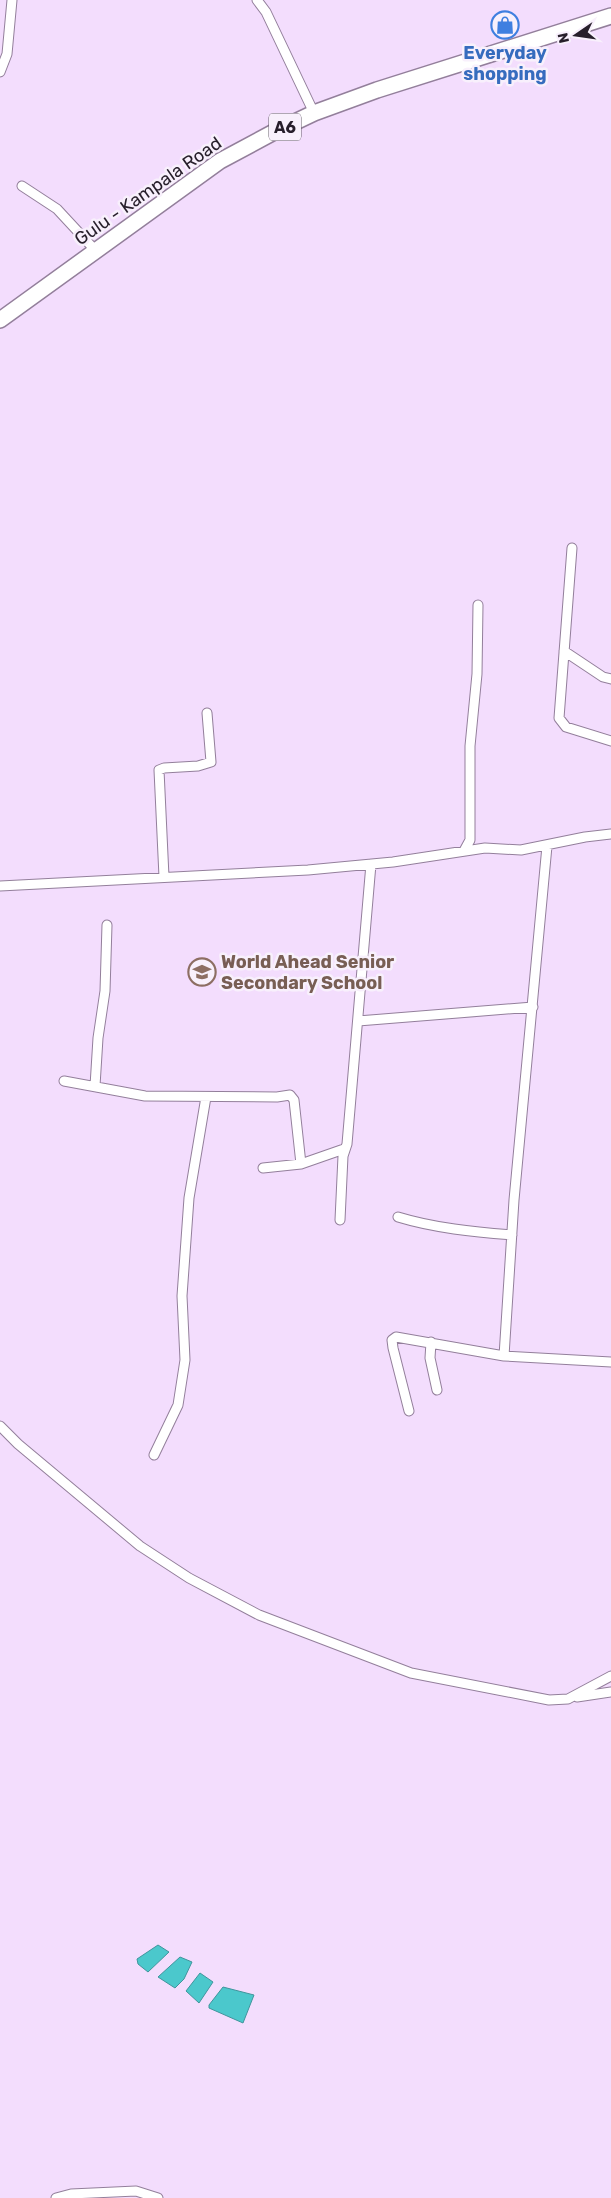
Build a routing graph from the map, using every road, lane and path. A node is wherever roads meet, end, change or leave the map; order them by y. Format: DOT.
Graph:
graph roads {
  1 [pos="12,0"];
  2 [pos="257,0"];
  3 [pos="611,16"];
  4 [pos="0,72"];
  5 [pos="314,114"];
  6 [pos="22,186"];
  7 [pos="95,250"];
  8 [pos="0,320"];
  9 [pos="572,548"];
  10 [pos="478,605"];
  11 [pos="564,651"];
  12 [pos="611,679"];
  13 [pos="207,713"];
  14 [pos="611,741"];
  15 [pos="611,834"];
  16 [pos="547,846"];
  17 [pos="464,851"];
  18 [pos="371,864"];
  19 [pos="164,878"];
  20 [pos="0,886"];
  21 [pos="106,925"];
  22 [pos="533,1007"];
  23 [pos="358,1021"];
  24 [pos="64,1081"];
  25 [pos="96,1086"];
  26 [pos="206,1097"];
  27 [pos="344,1149"];
  28 [pos="301,1164"];
  29 [pos="263,1168"];
  30 [pos="398,1217"];
  31 [pos="340,1220"];
  32 [pos="512,1235"];
  33 [pos="431,1342"];
  34 [pos="504,1356"];
  35 [pos="611,1362"];
  36 [pos="437,1390"];
  37 [pos="409,1411"];
  38 [pos="0,1426"];
  39 [pos="154,1455"];
  40 [pos="611,1676"];
  41 [pos="611,1692"];
  42 [pos="568,1698"];
  43 [pos="94,2193"];
  44 [pos="56,2198"];
  45 [pos="85,2198"];
  46 [pos="158,2198"];
  1 -- 4 [label="street"];
  2 -- 5 [label="street"];
  3 -- 5 [label="main road, Gulu - Kampala Road / A6"];
  5 -- 7 [label="main road, Gulu - Kampala Road / A6"];
  6 -- 7 [label="street"];
  7 -- 8 [label="main road, Gulu - Kampala Road / A6"];
  9 -- 11 [label="street"];
  10 -- 17 [label="street"];
  11 -- 12 [label="street"];
  11 -- 14 [label="street"];
  13 -- 19 [label="street"];
  15 -- 16 [label="street"];
  16 -- 17 [label="street"];
  16 -- 22 [label="street"];
  17 -- 18 [label="street"];
  18 -- 19 [label="street"];
  18 -- 23 [label="street"];
  19 -- 20 [label="street"];
  21 -- 25 [label="street"];
  22 -- 23 [label="street"];
  22 -- 32 [label="street"];
  23 -- 27 [label="street"];
  24 -- 25 [label="street"];
  25 -- 26 [label="street"];
  26 -- 28 [label="street"];
  26 -- 39 [label="street"];
  27 -- 28 [label="street"];
  27 -- 31 [label="street"];
  28 -- 29 [label="street"];
  30 -- 32 [label="street"];
  32 -- 34 [label="street"];
  33 -- 34 [label="street"];
  33 -- 36 [label="street"];
  33 -- 37 [label="street"];
  34 -- 35 [label="street"];
  38 -- 42 [label="street"];
  40 -- 42 [label="street"];
  41 -- 42 [label="street"];
  43 -- 44 [label="street"];
  43 -- 45 [label="street"];
  43 -- 46 [label="street"];
}
